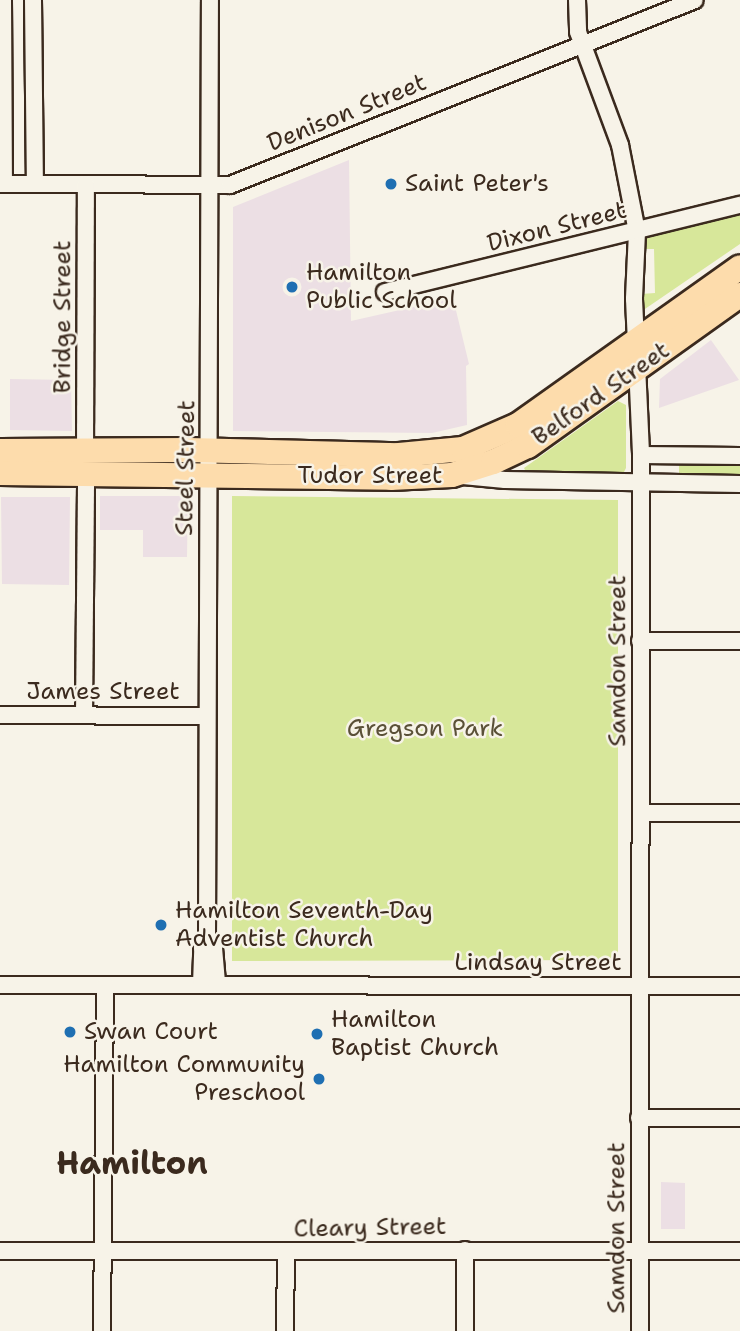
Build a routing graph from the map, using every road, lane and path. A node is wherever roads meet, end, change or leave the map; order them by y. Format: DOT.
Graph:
graph roads {
  1 [pos="3,0"];
  2 [pos="33,0"];
  3 [pos="211,0"];
  4 [pos="577,0"];
  5 [pos="695,0"];
  6 [pos="582,44"];
  7 [pos="2,184"];
  8 [pos="35,184"];
  9 [pos="86,184"];
  10 [pos="211,184"];
  11 [pos="740,205"];
  12 [pos="636,232"];
  13 [pos="740,267"];
  14 [pos="386,292"];
  15 [pos="740,295"];
  16 [pos="636,341"];
  17 [pos="637,370"];
  18 [pos="497,436"];
  19 [pos="0,451"];
  20 [pos="640,455"];
  21 [pos="740,456"];
  22 [pos="86,462"];
  23 [pos="209,463"];
  24 [pos="0,472"];
  25 [pos="452,475"];
  26 [pos="640,483"];
  27 [pos="740,484"];
  28 [pos="640,641"];
  29 [pos="740,641"];
  30 [pos="0,715"];
  31 [pos="84,715"];
  32 [pos="207,716"];
  33 [pos="641,813"];
  34 [pos="740,813"];
  35 [pos="0,985"];
  36 [pos="104,985"];
  37 [pos="209,985"];
  38 [pos="639,986"];
  39 [pos="740,986"];
  40 [pos="639,1118"];
  41 [pos="740,1118"];
  42 [pos="465,1250"];
  43 [pos="640,1250"];
  44 [pos="0,1251"];
  45 [pos="102,1251"];
  46 [pos="286,1251"];
  47 [pos="740,1251"];
  48 [pos="102,1331"];
  49 [pos="285,1331"];
  50 [pos="465,1331"];
  51 [pos="640,1331"];
  1 -- 7 [label="street"];
  2 -- 8 [label="street"];
  3 -- 10 [label="street, Steel Street"];
  4 -- 6 [label="street, Samdon Street"];
  5 -- 6 [label="street, Denison Street"];
  6 -- 10 [label="street, Denison Street"];
  6 -- 12 [label="street, Samdon Street"];
  7 -- 8 [label="street, Denison Street"];
  8 -- 9 [label="street, Denison Street"];
  9 -- 10 [label="street, Denison Street"];
  9 -- 22 [label="street, Bridge Street"];
  10 -- 23 [label="street, Steel Street"];
  11 -- 12 [label="street, Dixon Street"];
  12 -- 14 [label="street, Dixon Street"];
  12 -- 16 [label="street, Samdon Street"];
  13 -- 16 [label="main road, Belford Street"];
  15 -- 17 [label="main road, Belford Street"];
  16 -- 17 [label="street, Samdon Street"];
  16 -- 18 [label="main road, Belford Street"];
  17 -- 20 [label="street, Samdon Street"];
  17 -- 25 [label="main road, Belford Street"];
  18 -- 23 [label="main road, Tudor Street"];
  19 -- 22 [label="main road, Tudor Street"];
  20 -- 21 [label="street"];
  20 -- 26 [label="street, Samdon Street"];
  22 -- 23 [label="main road, Tudor Street"];
  22 -- 24 [label="main road, Tudor Street"];
  22 -- 31 [label="street, Bridge Street"];
  23 -- 25 [label="main road, Tudor Street"];
  23 -- 32 [label="street, Steel Street"];
  25 -- 26 [label="street, Tudor Street"];
  26 -- 27 [label="street, Tudor Street"];
  26 -- 28 [label="street, Samdon Street"];
  28 -- 29 [label="street"];
  28 -- 33 [label="street, Samdon Street"];
  30 -- 31 [label="street, James Street"];
  31 -- 32 [label="street, James Street"];
  32 -- 37 [label="street, Steel Street"];
  33 -- 34 [label="street"];
  33 -- 38 [label="street, Samdon Street"];
  35 -- 36 [label="street, Lindsay Street"];
  36 -- 37 [label="street, Lindsay Street"];
  36 -- 45 [label="street"];
  37 -- 38 [label="street, Lindsay Street"];
  38 -- 39 [label="street, Lindsay Street"];
  38 -- 40 [label="street, Samdon Street"];
  40 -- 41 [label="street"];
  40 -- 43 [label="street, Samdon Street"];
  42 -- 43 [label="street, Cleary Street"];
  42 -- 46 [label="street, Cleary Street"];
  42 -- 50 [label="street"];
  43 -- 47 [label="street, Cleary Street"];
  43 -- 51 [label="street, Samdon Street"];
  44 -- 45 [label="street, Cleary Street"];
  45 -- 46 [label="street, Cleary Street"];
  45 -- 48 [label="street"];
  46 -- 49 [label="street"];
}
